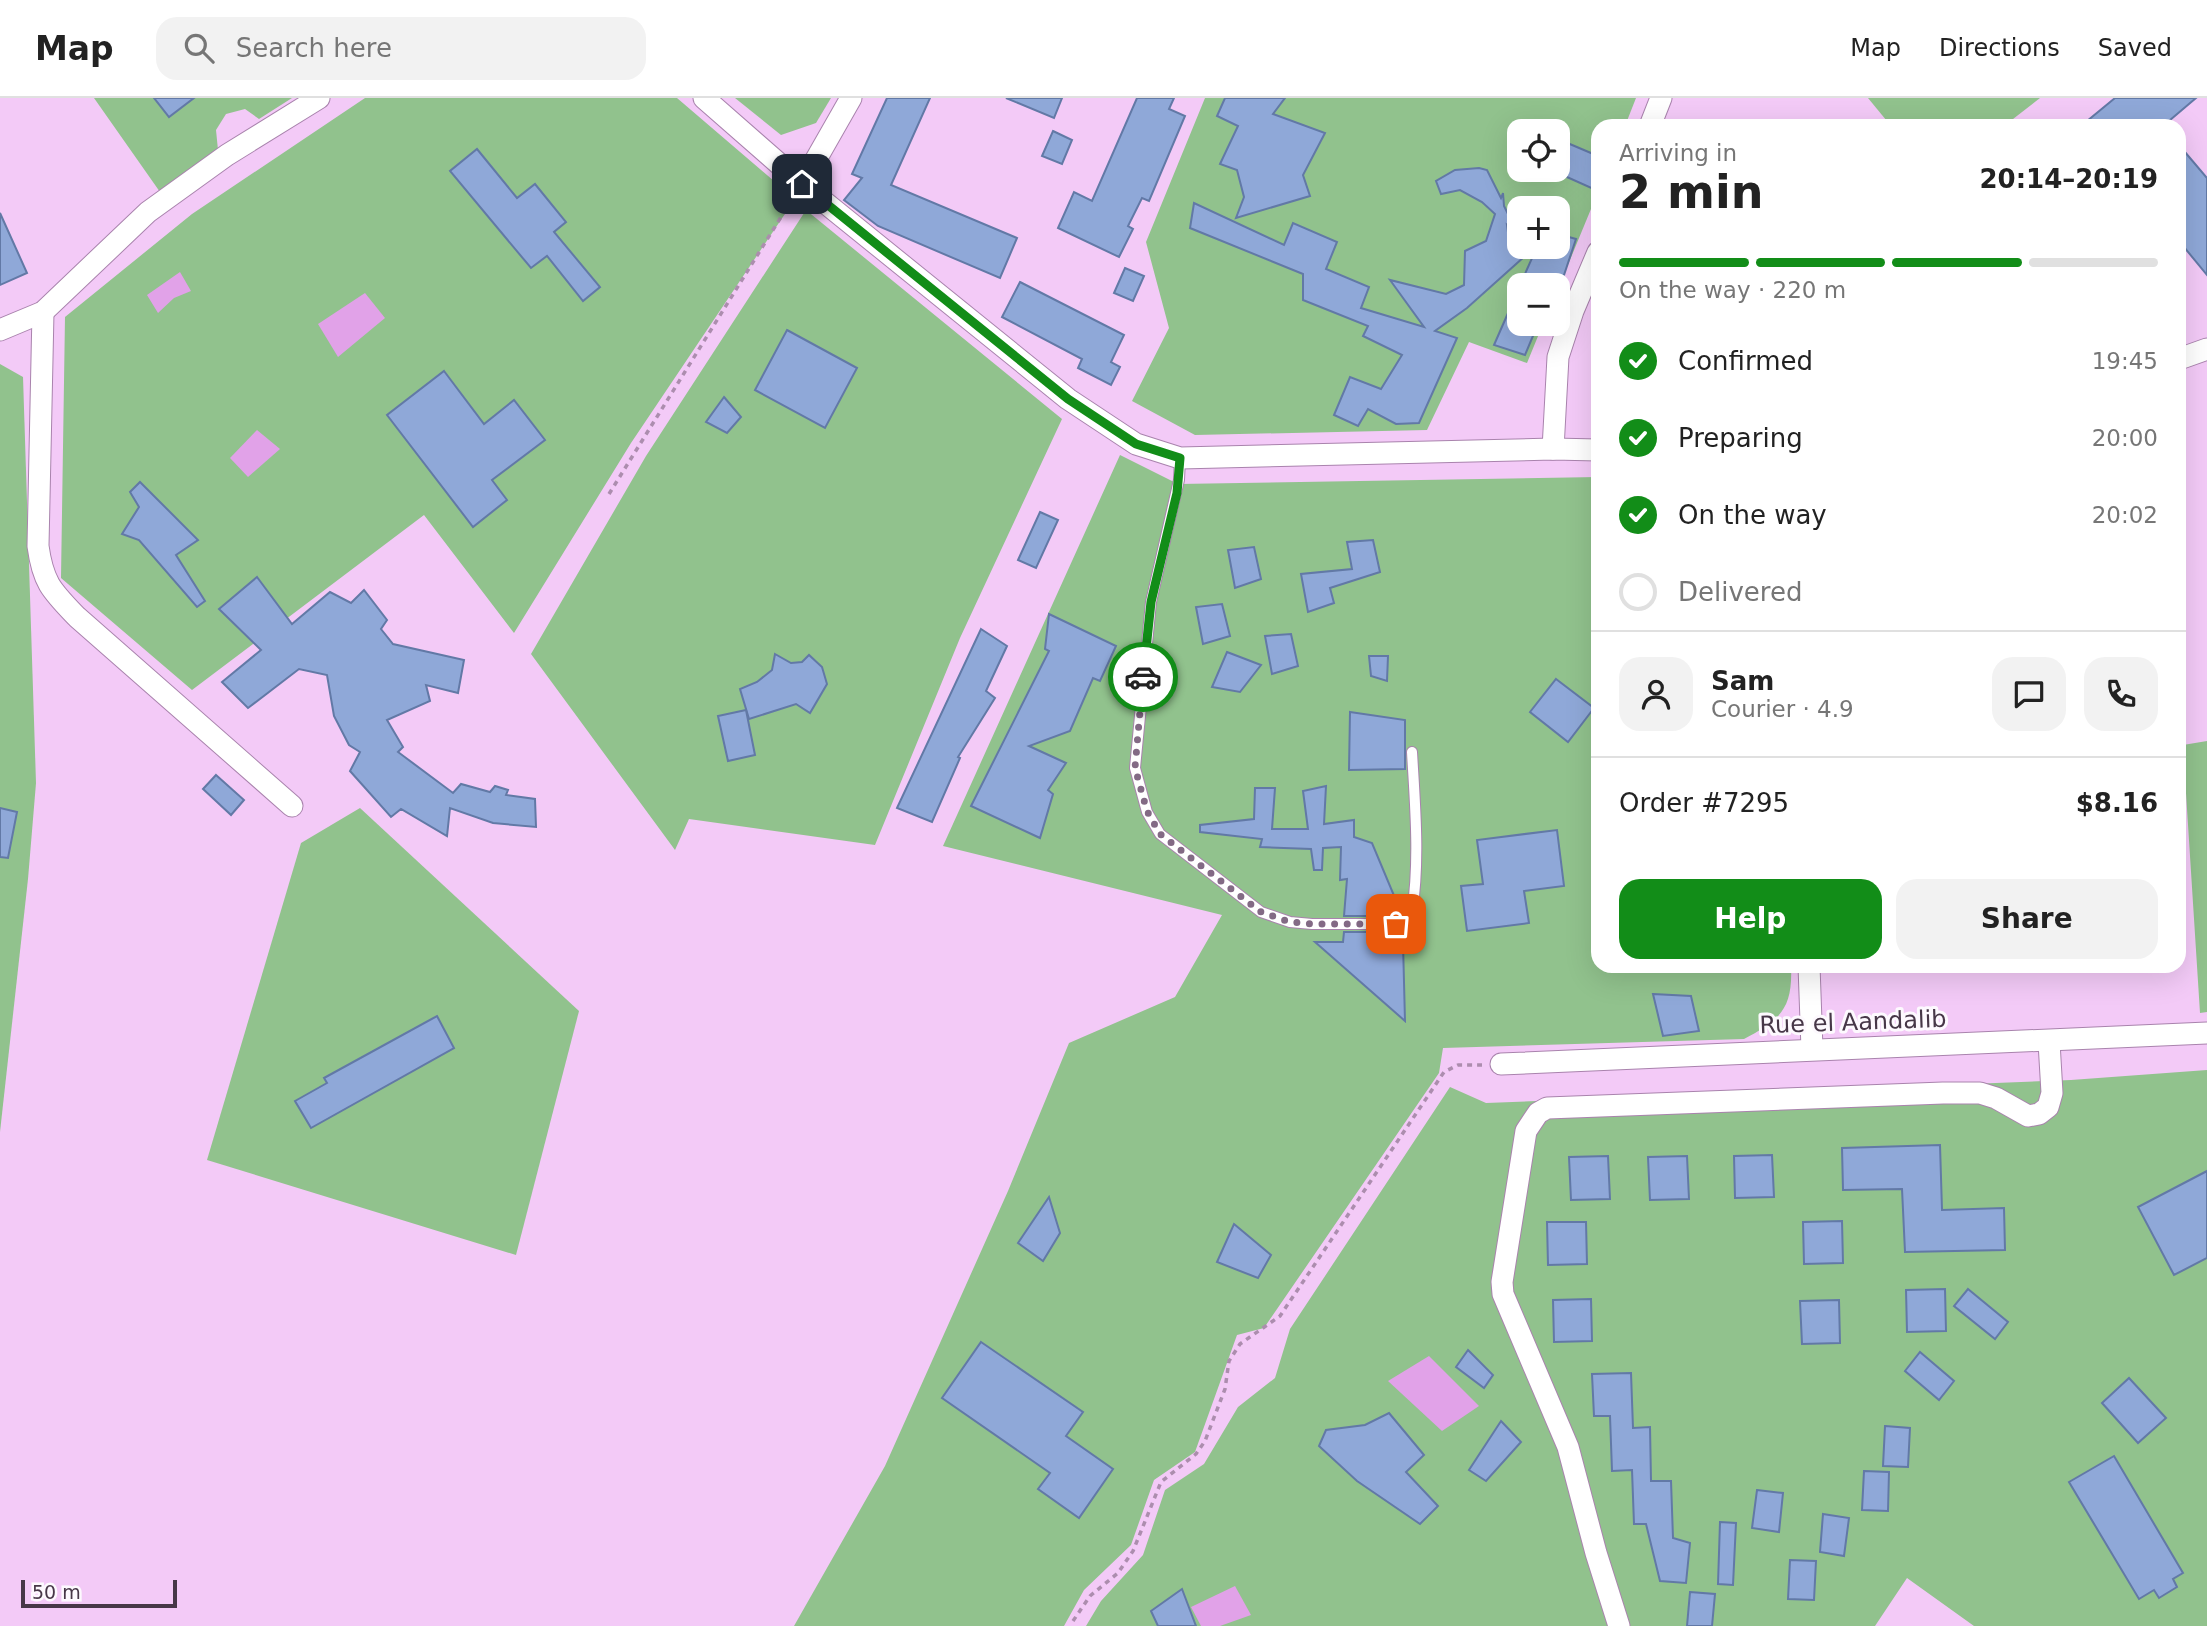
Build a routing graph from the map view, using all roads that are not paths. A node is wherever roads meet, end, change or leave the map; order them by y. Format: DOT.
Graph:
graph roads {
  1 [pos="319,98"];
  2 [pos="704,98"];
  3 [pos="851,98"];
  4 [pos="1661,98"];
  5 [pos="1653,119"];
  6 [pos="802,184"];
  7 [pos="1591,269"];
  8 [pos="43,313"];
  9 [pos="0,330"];
  10 [pos="2207,349"];
  11 [pos="2186,356"];
  12 [pos="1553,449"];
  13 [pos="1591,450"];
  14 [pos="1180,458"];
  15 [pos="1412,752"];
  16 [pos="292,806"];
  17 [pos="1809,973"];
  18 [pos="2207,1034"];
  19 [pos="2049,1042"];
  20 [pos="1812,1049"];
  21 [pos="1501,1064"];
  22 [pos="1619,1626"];
  1 -- 8 [label="street"];
  2 -- 6 [label="street"];
  3 -- 6 [label="street"];
  4 -- 5 [label="street"];
  6 -- 14 [label="street"];
  7 -- 12 [label="street"];
  8 -- 9 [label="street"];
  8 -- 16 [label="street"];
  10 -- 11 [label="street"];
  12 -- 13 [label="street"];
  12 -- 14 [label="street"];
  14 -- 15 [label="lane"];
  17 -- 20 [label="street"];
  18 -- 19 [label="street, Rue el Aandalib"];
  19 -- 20 [label="street, Rue el Aandalib"];
  19 -- 22 [label="street"];
  20 -- 21 [label="street, Rue el Aandalib"];
}
